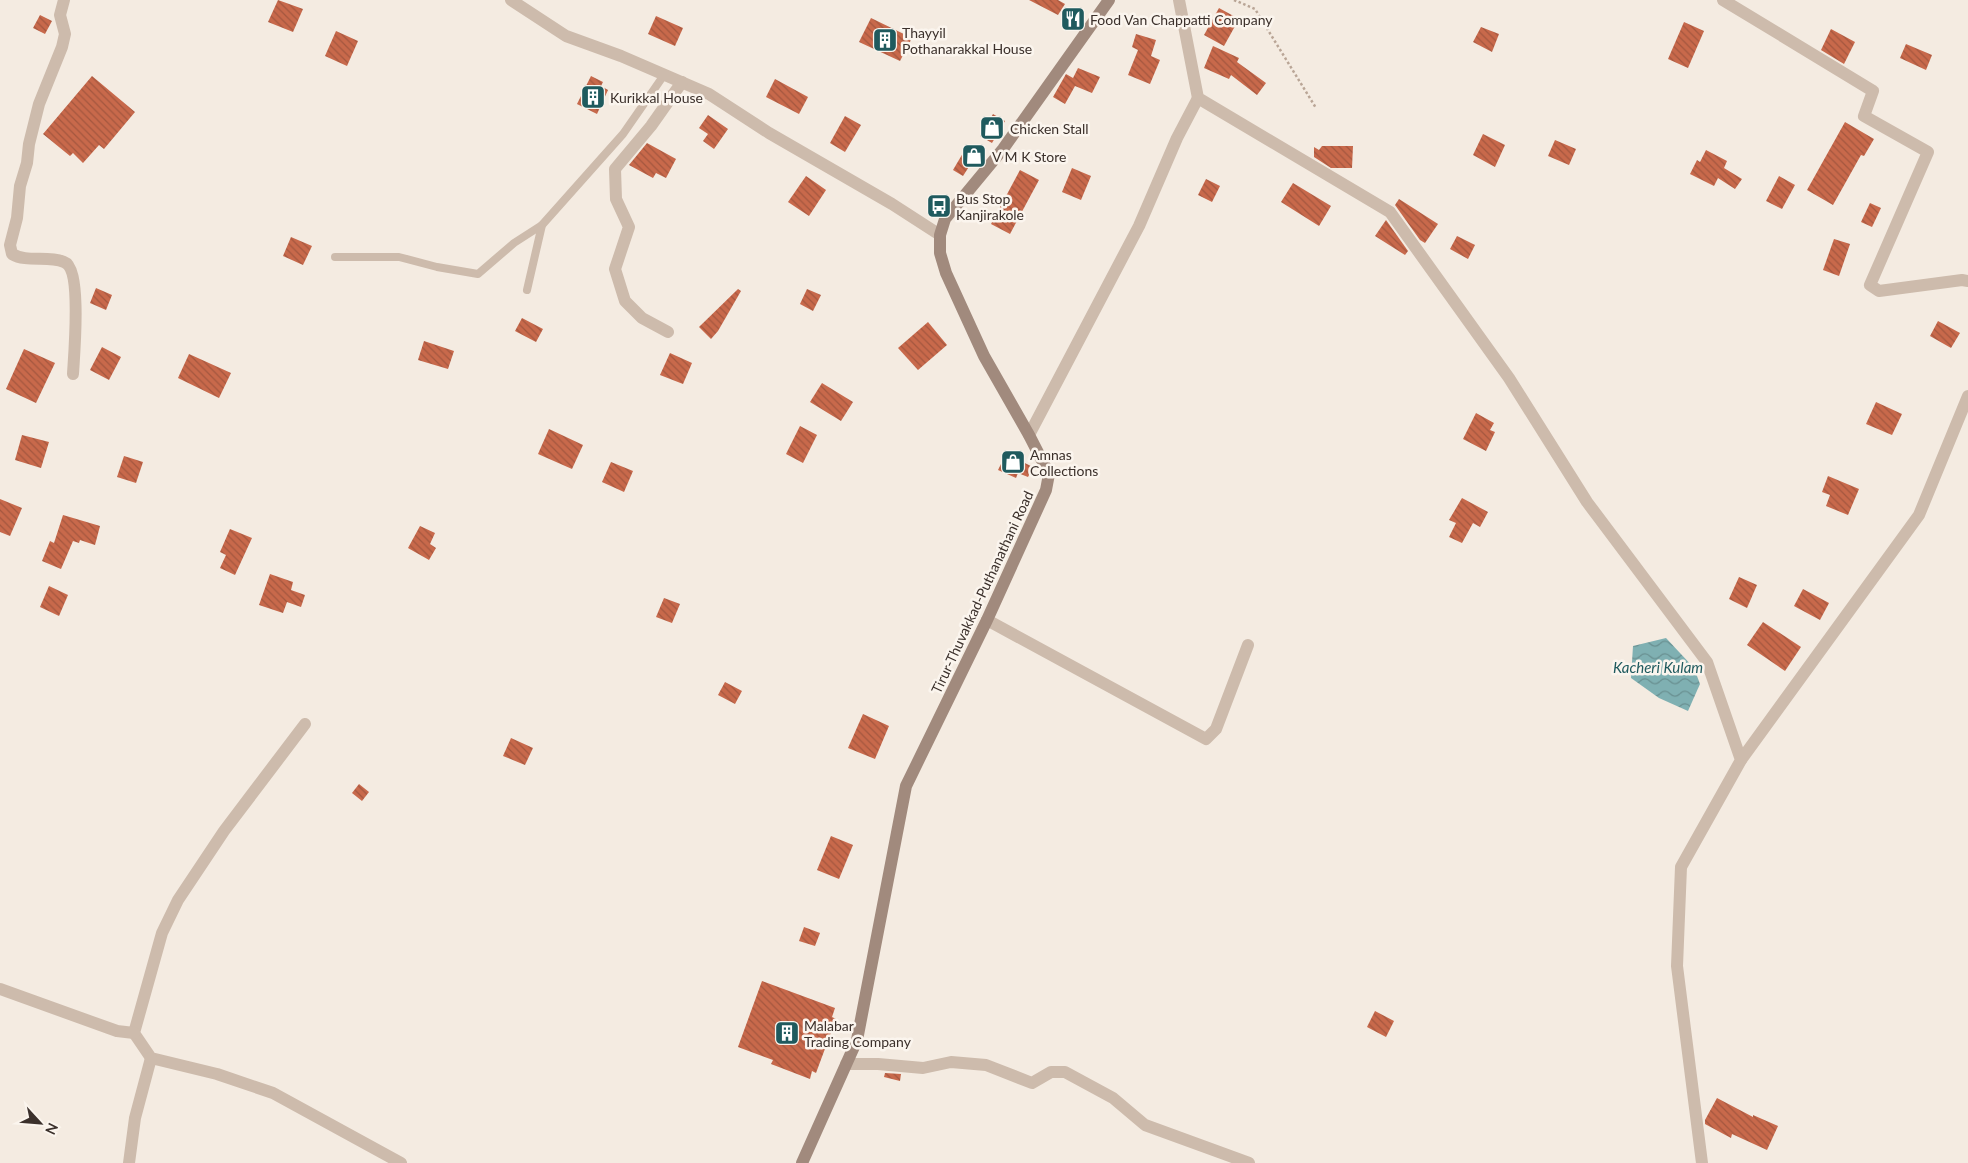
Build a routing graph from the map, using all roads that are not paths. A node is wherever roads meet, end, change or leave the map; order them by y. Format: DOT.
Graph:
graph roads {
  1 [pos="64,0"];
  2 [pos="511,0"];
  3 [pos="1109,0"];
  4 [pos="1179,0"];
  5 [pos="1723,0"];
  6 [pos="664,75"];
  7 [pos="682,82"];
  8 [pos="1198,98"];
  9 [pos="542,225"];
  10 [pos="940,235"];
  11 [pos="335,257"];
  12 [pos="1968,281"];
  13 [pos="527,290"];
  14 [pos="668,332"];
  15 [pos="73,374"];
  16 [pos="1968,396"];
  17 [pos="1030,434"];
  18 [pos="987,620"];
  19 [pos="1248,645"];
  20 [pos="305,724"];
  21 [pos="1741,760"];
  22 [pos="0,989"];
  23 [pos="134,1034"];
  24 [pos="151,1058"];
  25 [pos="846,1064"];
  26 [pos="129,1163"];
  27 [pos="401,1163"];
  28 [pos="802,1163"];
  29 [pos="1249,1163"];
  30 [pos="1702,1163"];
  1 -- 15 [label="street"];
  2 -- 6 [label="street"];
  3 -- 10 [label="main road, Tirur-Thuvakkad-Puthanathani Road"];
  4 -- 8 [label="street"];
  5 -- 12 [label="street"];
  6 -- 7 [label="street"];
  6 -- 9 [label="lane"];
  7 -- 10 [label="street"];
  7 -- 14 [label="street"];
  8 -- 17 [label="street"];
  8 -- 21 [label="street"];
  9 -- 11 [label="lane"];
  9 -- 13 [label="lane"];
  10 -- 17 [label="main road, Tirur-Thuvakkad-Puthanathani Road"];
  16 -- 21 [label="street"];
  17 -- 18 [label="main road, Tirur-Thuvakkad-Puthanathani Road"];
  18 -- 19 [label="street"];
  18 -- 25 [label="main road, Tirur-Thuvakkad-Puthanathani Road"];
  20 -- 23 [label="street"];
  21 -- 30 [label="street"];
  22 -- 23 [label="street"];
  23 -- 24 [label="street"];
  24 -- 26 [label="street"];
  24 -- 27 [label="street"];
  25 -- 28 [label="main road, Tirur-Thuvakkad-Puthanathani Road"];
  25 -- 29 [label="street"];
}
